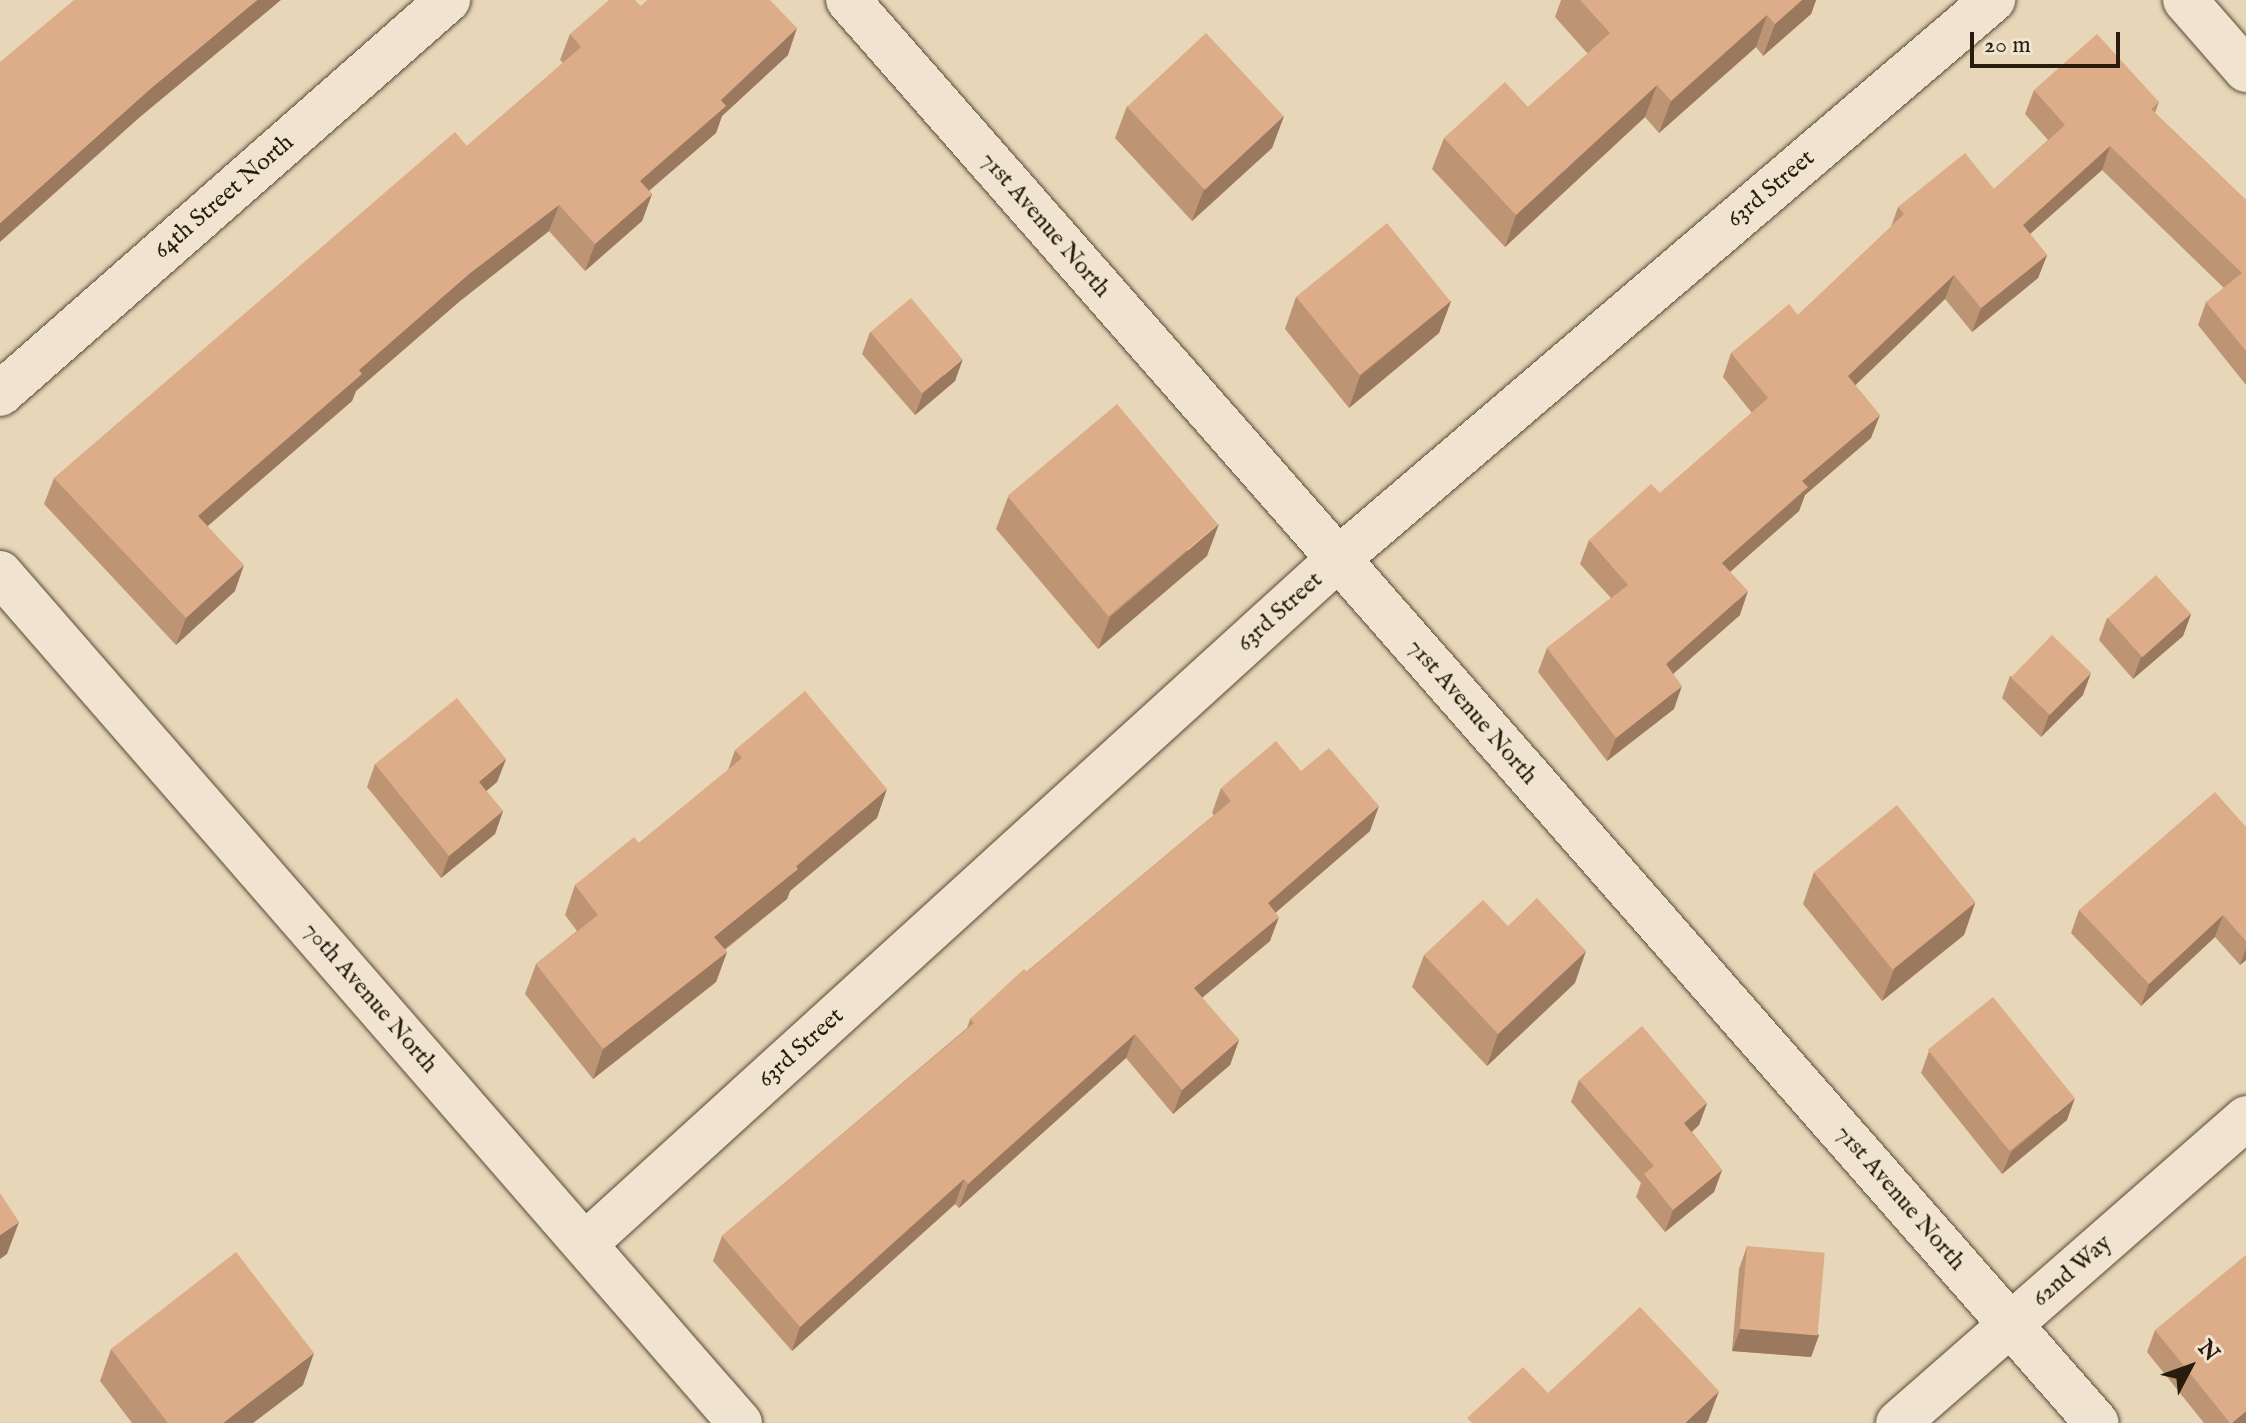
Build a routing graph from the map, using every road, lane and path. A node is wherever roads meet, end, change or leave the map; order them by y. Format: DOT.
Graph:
graph roads {
  1 [pos="448,0"];
  2 [pos="848,0"];
  3 [pos="1993,0"];
  4 [pos="2185,0"];
  5 [pos="2246,70"];
  6 [pos="0,394"];
  7 [pos="1337,560"];
  8 [pos="0,573"];
  9 [pos="2246,1118"];
  10 [pos="585,1244"];
  11 [pos="2012,1324"];
  12 [pos="740,1423"];
  13 [pos="1898,1423"];
  14 [pos="2097,1423"];
  1 -- 6 [label="street, 64th Street North"];
  2 -- 7 [label="street, 71st Avenue North"];
  3 -- 7 [label="street, 63rd Street"];
  4 -- 5 [label="street"];
  7 -- 10 [label="street, 63rd Street"];
  7 -- 11 [label="street, 71st Avenue North"];
  8 -- 10 [label="street, 70th Avenue North"];
  9 -- 11 [label="street, 62nd Way"];
  10 -- 12 [label="street, 70th Avenue North"];
  11 -- 13 [label="street, 62nd Way"];
  11 -- 14 [label="street, 71st Avenue North"];
}
